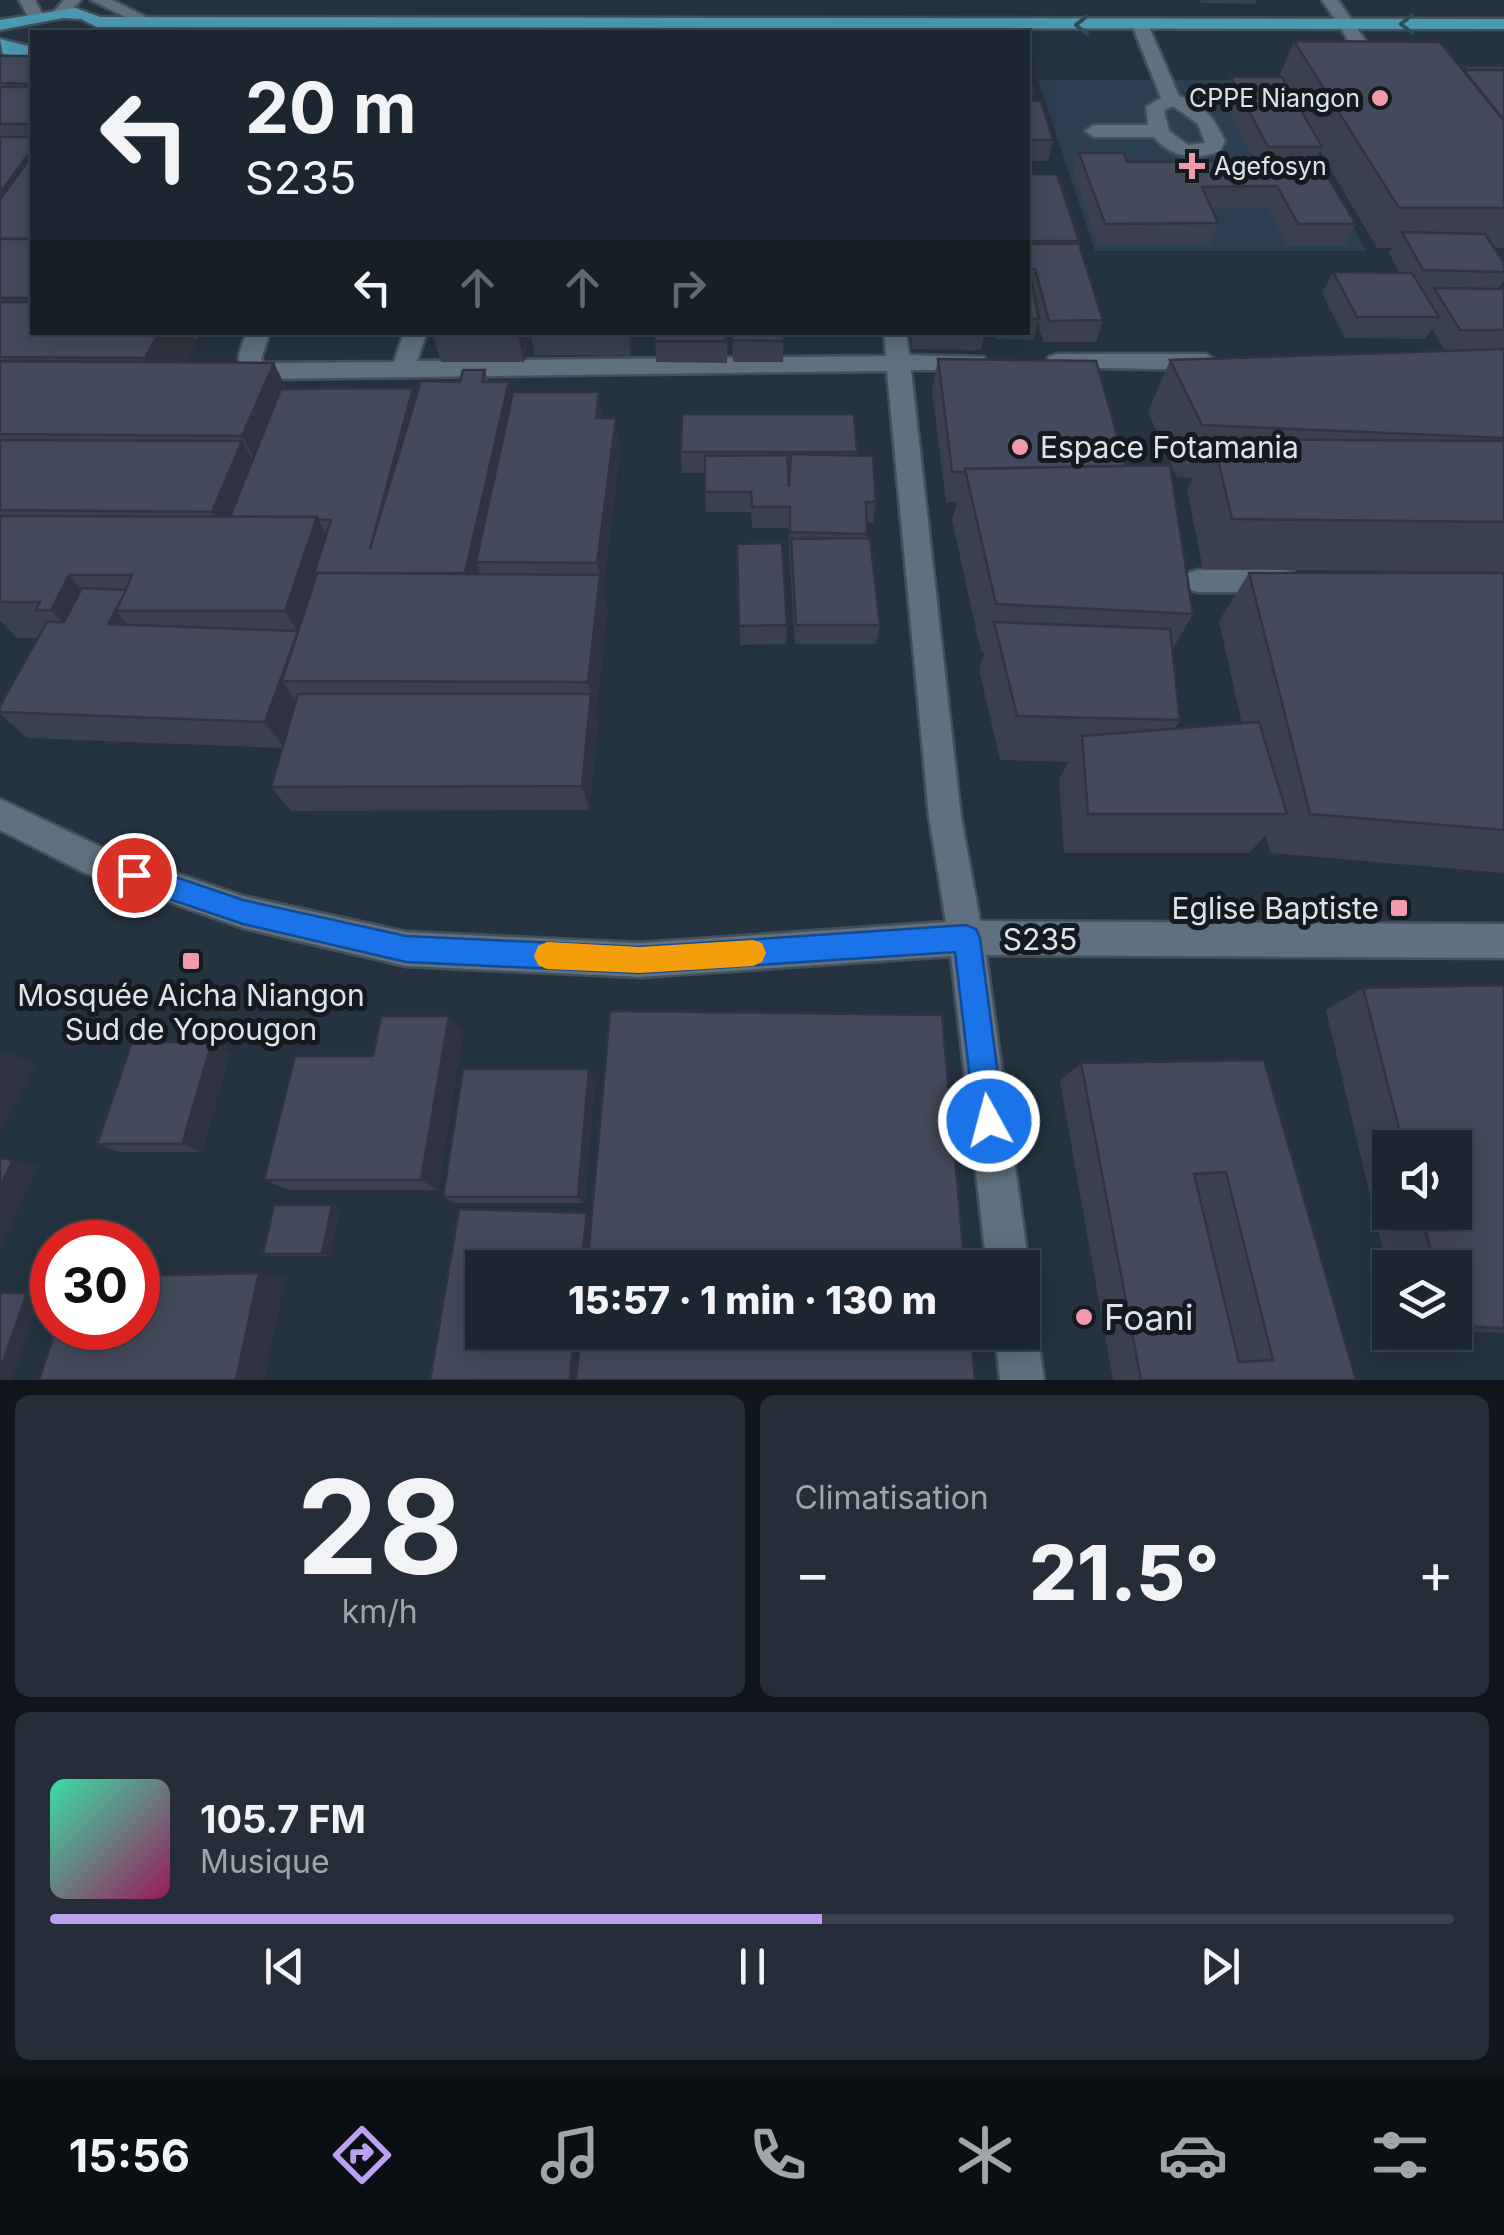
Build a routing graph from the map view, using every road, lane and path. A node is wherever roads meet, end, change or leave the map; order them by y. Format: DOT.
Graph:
graph roads {
  1 [pos="98,0"];
  2 [pos="1330,0"];
  3 [pos="67,5"];
  4 [pos="31,8"];
  5 [pos="148,22"];
  6 [pos="1346,24"];
  7 [pos="1504,24"];
  8 [pos="5,25"];
  9 [pos="1140,25"];
  10 [pos="95,27"];
  11 [pos="851,28"];
  12 [pos="1340,43"];
  13 [pos="1368,43"];
  14 [pos="0,44"];
  15 [pos="28,52"];
  16 [pos="12,68"];
  17 [pos="1172,100"];
  18 [pos="1094,131"];
  19 [pos="1160,131"];
  20 [pos="259,335"];
  21 [pos="415,335"];
  22 [pos="895,335"];
  23 [pos="899,362"];
  24 [pos="993,362"];
  25 [pos="1030,362"];
  26 [pos="1225,362"];
  27 [pos="402,370"];
  28 [pos="1198,581"];
  29 [pos="1312,582"];
  30 [pos="0,814"];
  31 [pos="966,938"];
  32 [pos="1504,941"];
  33 [pos="1006,1250"];
  34 [pos="1018,1350"];
  35 [pos="1022,1380"];
  1 -- 5 [label="street"];
  2 -- 6 [label="street"];
  3 -- 4 [label="main road"];
  3 -- 10 [label="main road"];
  4 -- 8 [label="main road"];
  5 -- 10 [label="main road"];
  5 -- 11 [label="main road"];
  7 -- 6 [label="main road, one-way"];
  6 -- 9 [label="main road"];
  6 -- 13 [label="street"];
  8 -- 14 [label="main road"];
  9 -- 11 [label="main road, one-way"];
  9 -- 17 [label="street"];
  12 -- 13 [label="main road"];
  14 -- 15 [label="main road"];
  15 -- 16 [label="street"];
  17 -- 19 [label="street"];
  17 -- 19 [label="street"];
  18 -- 19 [label="street"];
  20 -- 27 [label="street"];
  21 -- 27 [label="street"];
  22 -- 23 [label="street"];
  23 -- 24 [label="street"];
  23 -- 27 [label="street"];
  23 -- 31 [label="street"];
  25 -- 26 [label="street"];
  28 -- 29 [label="street"];
  30 -- 31 [label="street, S235"];
  31 -- 32 [label="street, S235"];
  31 -- 33 [label="street"];
  34 -- 35 [label="street"];
}
